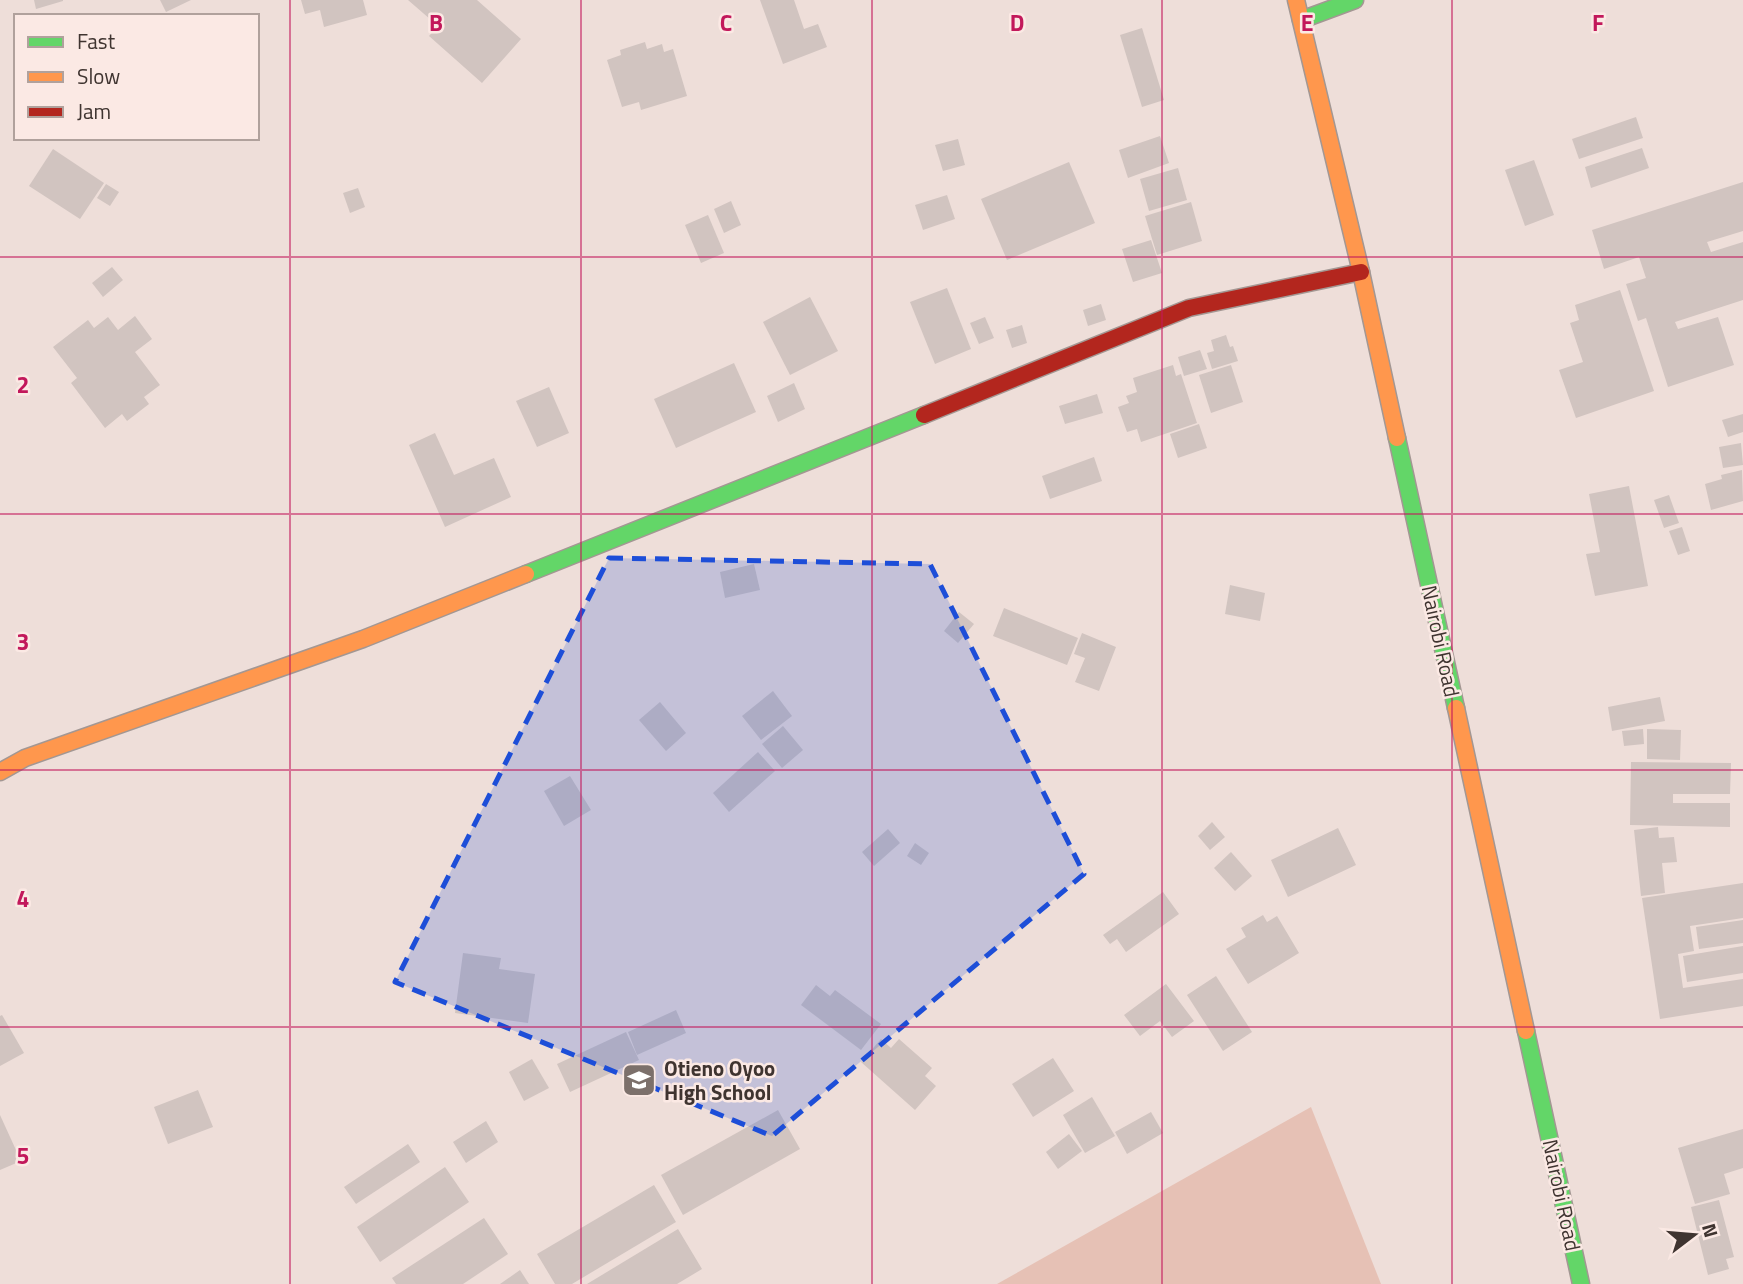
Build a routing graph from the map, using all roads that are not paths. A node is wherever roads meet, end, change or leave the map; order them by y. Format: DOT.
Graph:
graph roads {
  1 [pos="1296,0"];
  2 [pos="1355,0"];
  3 [pos="1301,20"];
  4 [pos="1361,272"];
  5 [pos="0,772"];
  6 [pos="1581,1284"];
  1 -- 3 [label="main road, Nairobi Road"];
  2 -- 3 [label="main road"];
  3 -- 4 [label="main road, Nairobi Road"];
  4 -- 5 [label="main road"];
  4 -- 6 [label="main road, Nairobi Road"];
}
